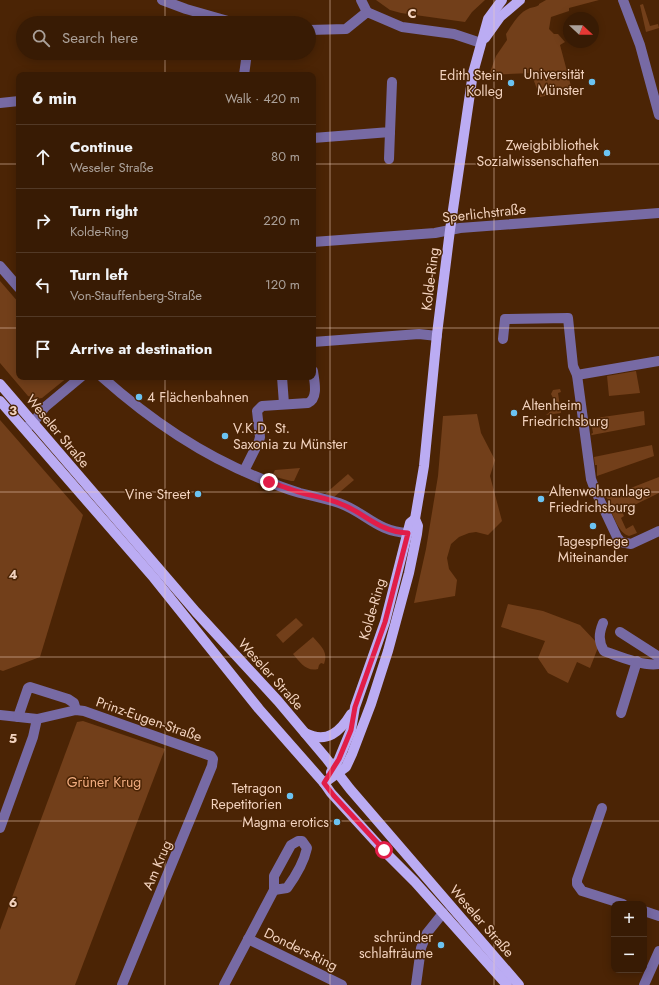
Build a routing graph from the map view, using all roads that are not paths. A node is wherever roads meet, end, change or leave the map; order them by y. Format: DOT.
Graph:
graph roads {
  1 [pos="162,0"];
  2 [pos="361,0"];
  3 [pos="502,0"];
  4 [pos="520,0"];
  5 [pos="623,0"];
  6 [pos="367,12"];
  7 [pos="210,16"];
  8 [pos="316,30"];
  9 [pos="481,43"];
  10 [pos="246,60"];
  11 [pos="244,72"];
  12 [pos="392,82"];
  13 [pos="16,102"];
  14 [pos="0,103"];
  15 [pos="659,115"];
  16 [pos="390,132"];
  17 [pos="316,138"];
  18 [pos="389,159"];
  19 [pos="659,213"];
  20 [pos="455,229"];
  21 [pos="316,242"];
  22 [pos="0,266"];
  23 [pos="16,285"];
  24 [pos="437,336"];
  25 [pos="503,339"];
  26 [pos="316,342"];
  27 [pos="659,361"];
  28 [pos="577,375"];
  29 [pos="77,380"];
  30 [pos="105,380"];
  31 [pos="282,380"];
  32 [pos="314,380"];
  33 [pos="0,384"];
  34 [pos="0,401"];
  35 [pos="284,404"];
  36 [pos="29,426"];
  37 [pos="244,471"];
  38 [pos="415,519"];
  39 [pos="659,531"];
  40 [pos="408,533"];
  41 [pos="603,623"];
  42 [pos="620,632"];
  43 [pos="659,657"];
  44 [pos="637,662"];
  45 [pos="659,664"];
  46 [pos="355,707"];
  47 [pos="76,710"];
  48 [pos="621,713"];
  49 [pos="0,715"];
  50 [pos="18,717"];
  51 [pos="37,719"];
  52 [pos="305,733"];
  53 [pos="211,756"];
  54 [pos="336,771"];
  55 [pos="324,783"];
  56 [pos="602,808"];
  57 [pos="0,828"];
  58 [pos="274,890"];
  59 [pos="614,901"];
  60 [pos="647,912"];
  61 [pos="443,913"];
  62 [pos="659,916"];
  63 [pos="248,939"];
  64 [pos="659,951"];
  65 [pos="122,985"];
  66 [pos="224,985"];
  67 [pos="342,985"];
  68 [pos="416,985"];
  69 [pos="507,985"];
  70 [pos="519,985"];
  71 [pos="644,985"];
  1 -- 7 [label="street"];
  2 -- 6 [label="street"];
  3 -- 9 [label="main road, Kolde-Ring"];
  4 -- 9 [label="main road, Kolde-Ring"];
  5 -- 15 [label="street"];
  6 -- 8 [label="street"];
  6 -- 9 [label="street"];
  9 -- 20 [label="main road, Kolde-Ring"];
  10 -- 11 [label="street"];
  12 -- 16 [label="street"];
  13 -- 14 [label="street"];
  16 -- 17 [label="street"];
  16 -- 18 [label="street"];
  19 -- 20 [label="street, Sperlichstraße"];
  20 -- 21 [label="street, Sperlichstraße"];
  20 -- 24 [label="main road, Kolde-Ring"];
  22 -- 23 [label="street"];
  24 -- 26 [label="street"];
  24 -- 38 [label="main road, Kolde-Ring"];
  25 -- 28 [label="street"];
  27 -- 28 [label="street"];
  28 -- 39 [label="street"];
  29 -- 36 [label="street"];
  30 -- 37 [label="street"];
  31 -- 35 [label="street"];
  32 -- 35 [label="street"];
  33 -- 36 [label="main road, Weseler Straße"];
  34 -- 36 [label="main road, Weseler Straße"];
  35 -- 37 [label="street"];
  36 -- 52 [label="main road, Weseler Straße"];
  36 -- 55 [label="main road, Weseler Straße"];
  37 -- 40 [label="street"];
  38 -- 40 [label="main road, Kolde-Ring"];
  38 -- 54 [label="main road, Kolde-Ring"];
  40 -- 46 [label="main road, Kolde-Ring"];
  41 -- 44 [label="street"];
  42 -- 43 [label="street"];
  44 -- 45 [label="street"];
  44 -- 48 [label="street"];
  46 -- 52 [label="main road, Kolde-Ring"];
  46 -- 54 [label="main road, Kolde-Ring"];
  47 -- 50 [label="street, Prinz-Eugen-Straße"];
  47 -- 51 [label="street, Prinz-Eugen-Straße"];
  47 -- 53 [label="street, Prinz-Eugen-Straße"];
  49 -- 50 [label="street, Prinz-Eugen-Straße"];
  50 -- 51 [label="street, Prinz-Eugen-Straße"];
  51 -- 57 [label="street"];
  52 -- 54 [label="main road, Weseler Straße"];
  53 -- 65 [label="street, Am Krug"];
  54 -- 55 [label="main road, Kolde-Ring"];
  54 -- 70 [label="main road, Weseler Straße"];
  55 -- 61 [label="main road, Weseler Straße"];
  56 -- 59 [label="street"];
  58 -- 58 [label="street, Donders-Ring"];
  58 -- 63 [label="street, Donders-Ring"];
  60 -- 62 [label="street"];
  61 -- 68 [label="street"];
  61 -- 69 [label="main road, Weseler Straße"];
  63 -- 66 [label="street, Donders-Ring"];
  63 -- 67 [label="street, Donders-Ring"];
  64 -- 71 [label="street"];
}
